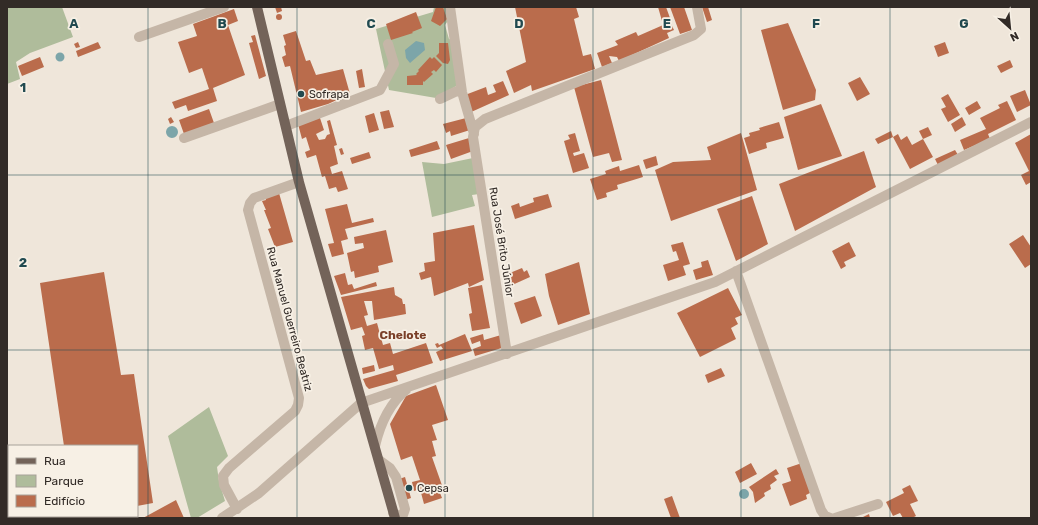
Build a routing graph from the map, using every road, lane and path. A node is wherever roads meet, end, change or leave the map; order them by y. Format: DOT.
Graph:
graph roads {
  1 [pos="224,7"];
  2 [pos="257,7"];
  3 [pos="450,7"];
  4 [pos="697,7"];
  5 [pos="139,37"];
  6 [pos="388,44"];
  7 [pos="462,92"];
  8 [pos="440,99"];
  9 [pos="280,104"];
  10 [pos="1031,122"];
  11 [pos="286,126"];
  12 [pos="474,134"];
  13 [pos="184,138"];
  14 [pos="299,182"];
  15 [pos="736,271"];
  16 [pos="507,354"];
  17 [pos="407,388"];
  18 [pos="362,403"];
  19 [pos="375,446"];
  20 [pos="379,460"];
  21 [pos="878,504"];
  22 [pos="237,509"];
  23 [pos="400,515"];
  24 [pos="222,518"];
  25 [pos="830,518"];
  26 [pos="835,518"];
  1 -- 5 [label="street"];
  2 -- 9 [label="main road"];
  3 -- 7 [label="street, Rua José Brito Júnior"];
  4 -- 12 [label="street"];
  6 -- 11 [label="street"];
  7 -- 8 [label="street"];
  7 -- 12 [label="street, Rua José Brito Júnior"];
  9 -- 11 [label="main road"];
  9 -- 13 [label="street"];
  10 -- 15 [label="street"];
  11 -- 14 [label="main road"];
  12 -- 16 [label="street, Rua José Brito Júnior"];
  14 -- 18 [label="main road"];
  14 -- 22 [label="street, Rua Manuel Guerreiro Beatriz"];
  15 -- 16 [label="street"];
  15 -- 25 [label="street"];
  16 -- 17 [label="street"];
  17 -- 18 [label="street"];
  17 -- 19 [label="street"];
  18 -- 19 [label="main road"];
  18 -- 22 [label="street"];
  19 -- 20 [label="main road"];
  20 -- 23 [label="main road"];
  20 -- 23 [label="street"];
  21 -- 26 [label="street"];
  22 -- 24 [label="street"];
}
